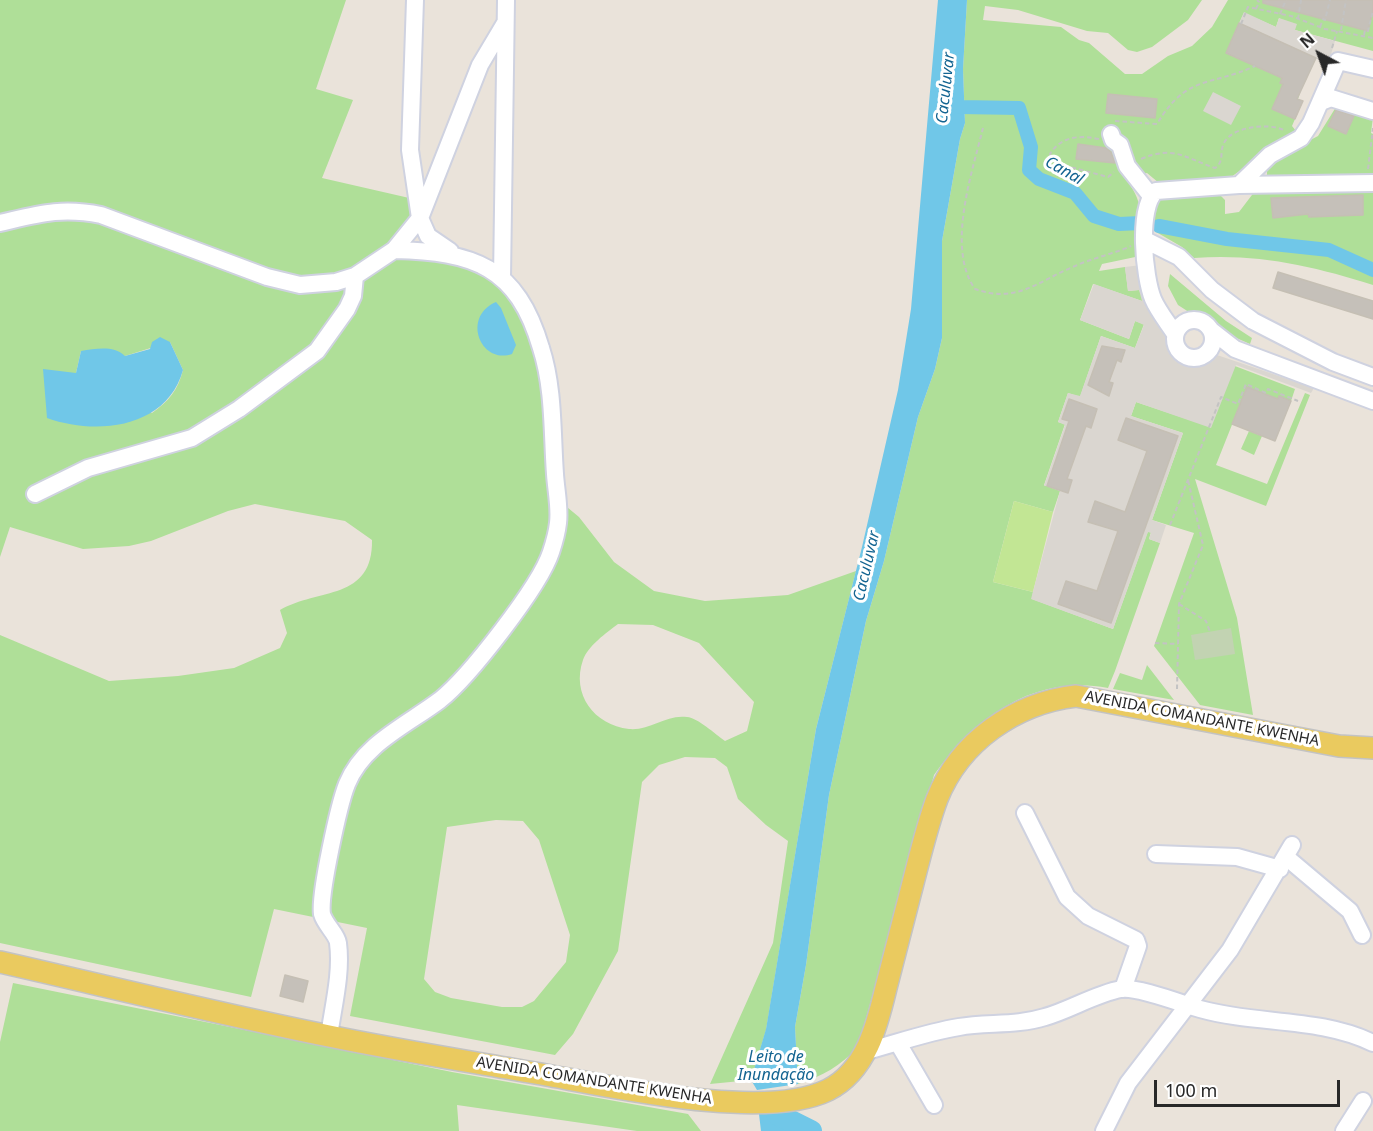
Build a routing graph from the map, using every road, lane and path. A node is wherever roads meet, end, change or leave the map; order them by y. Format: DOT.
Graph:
graph roads {
  1 [pos="415,0"];
  2 [pos="506,0"];
  3 [pos="1257,0"];
  4 [pos="1286,0"];
  5 [pos="1301,0"];
  6 [pos="1330,0"];
  7 [pos="1346,0"];
  8 [pos="1256,9"];
  9 [pos="1373,10"];
  10 [pos="1280,14"];
  11 [pos="1298,19"];
  12 [pos="505,23"];
  13 [pos="1241,24"];
  14 [pos="1320,27"];
  15 [pos="1341,30"];
  16 [pos="1364,35"];
  17 [pos="1373,38"];
  18 [pos="1255,66"];
  19 [pos="1373,69"];
  20 [pos="1321,102"];
  21 [pos="1373,111"];
  22 [pos="983,128"];
  23 [pos="1373,128"];
  24 [pos="1111,134"];
  25 [pos="1292,134"];
  26 [pos="1127,166"];
  27 [pos="1370,180"];
  28 [pos="1239,185"];
  29 [pos="1150,196"];
  30 [pos="420,218"];
  31 [pos="0,223"];
  32 [pos="1145,240"];
  33 [pos="394,250"];
  34 [pos="461,257"];
  35 [pos="355,276"];
  36 [pos="502,278"];
  37 [pos="1147,284"];
  38 [pos="1191,320"];
  39 [pos="1212,331"];
  40 [pos="1175,334"];
  41 [pos="1235,349"];
  42 [pos="1205,354"];
  43 [pos="1373,376"];
  44 [pos="1298,401"];
  45 [pos="1373,401"];
  46 [pos="1188,479"];
  47 [pos="35,494"];
  48 [pos="1170,525"];
  49 [pos="1179,604"];
  50 [pos="1210,632"];
  51 [pos="1155,643"];
  52 [pos="1178,644"];
  53 [pos="1177,689"];
  54 [pos="1373,748"];
  55 [pos="1025,813"];
  56 [pos="1156,854"];
  57 [pos="1286,857"];
  58 [pos="1362,935"];
  59 [pos="0,962"];
  60 [pos="1123,988"];
  61 [pos="1188,1006"];
  62 [pos="329,1036"];
  63 [pos="898,1043"];
  64 [pos="1373,1043"];
  65 [pos="867,1051"];
  66 [pos="1363,1101"];
  67 [pos="934,1105"];
  68 [pos="1104,1131"];
  69 [pos="1344,1131"];
  1 -- 30 [label="street"];
  2 -- 12 [label="street"];
  3 -- 8 [label="path"];
  4 -- 10 [label="path"];
  5 -- 11 [label="path"];
  6 -- 14 [label="path"];
  7 -- 15 [label="path"];
  8 -- 10 [label="path"];
  8 -- 13 [label="path"];
  9 -- 16 [label="path"];
  10 -- 11 [label="path"];
  11 -- 14 [label="path"];
  12 -- 30 [label="street"];
  12 -- 36 [label="street"];
  14 -- 15 [label="path"];
  15 -- 16 [label="path"];
  16 -- 17 [label="path"];
  18 -- 24 [label="path"];
  19 -- 20 [label="street"];
  20 -- 21 [label="street"];
  20 -- 28 [label="street"];
  22 -- 32 [label="path"];
  23 -- 27 [label="path"];
  24 -- 26 [label="street"];
  24 -- 26 [label="path"];
  25 -- 26 [label="path"];
  26 -- 29 [label="street"];
  27 -- 28 [label="street"];
  28 -- 29 [label="street"];
  29 -- 32 [label="street"];
  30 -- 33 [label="street"];
  30 -- 34 [label="street"];
  31 -- 35 [label="street"];
  32 -- 37 [label="street"];
  32 -- 43 [label="street"];
  33 -- 34 [label="street"];
  33 -- 35 [label="street"];
  34 -- 36 [label="street"];
  35 -- 47 [label="street"];
  36 -- 62 [label="street"];
  37 -- 38 [label="street"];
  37 -- 40 [label="street"];
  38 -- 39 [label="street"];
  38 -- 40 [label="street"];
  39 -- 41 [label="street"];
  39 -- 42 [label="street"];
  40 -- 42 [label="street"];
  41 -- 42 [label="street"];
  41 -- 45 [label="street"];
  44 -- 46 [label="path"];
  46 -- 48 [label="path"];
  46 -- 49 [label="path"];
  49 -- 50 [label="path"];
  49 -- 52 [label="path"];
  51 -- 52 [label="path"];
  52 -- 53 [label="path"];
  54 -- 65 [label="main road, AVENIDA COMANDANTE KWENHA"];
  55 -- 60 [label="street"];
  56 -- 57 [label="street"];
  57 -- 58 [label="street"];
  57 -- 61 [label="street"];
  59 -- 62 [label="main road, AVENIDA COMANDANTE KWENHA"];
  60 -- 61 [label="street"];
  60 -- 63 [label="street"];
  61 -- 64 [label="street"];
  61 -- 68 [label="street"];
  62 -- 65 [label="main road, AVENIDA COMANDANTE KWENHA"];
  63 -- 65 [label="street"];
  63 -- 67 [label="street"];
  66 -- 69 [label="street"];
}
